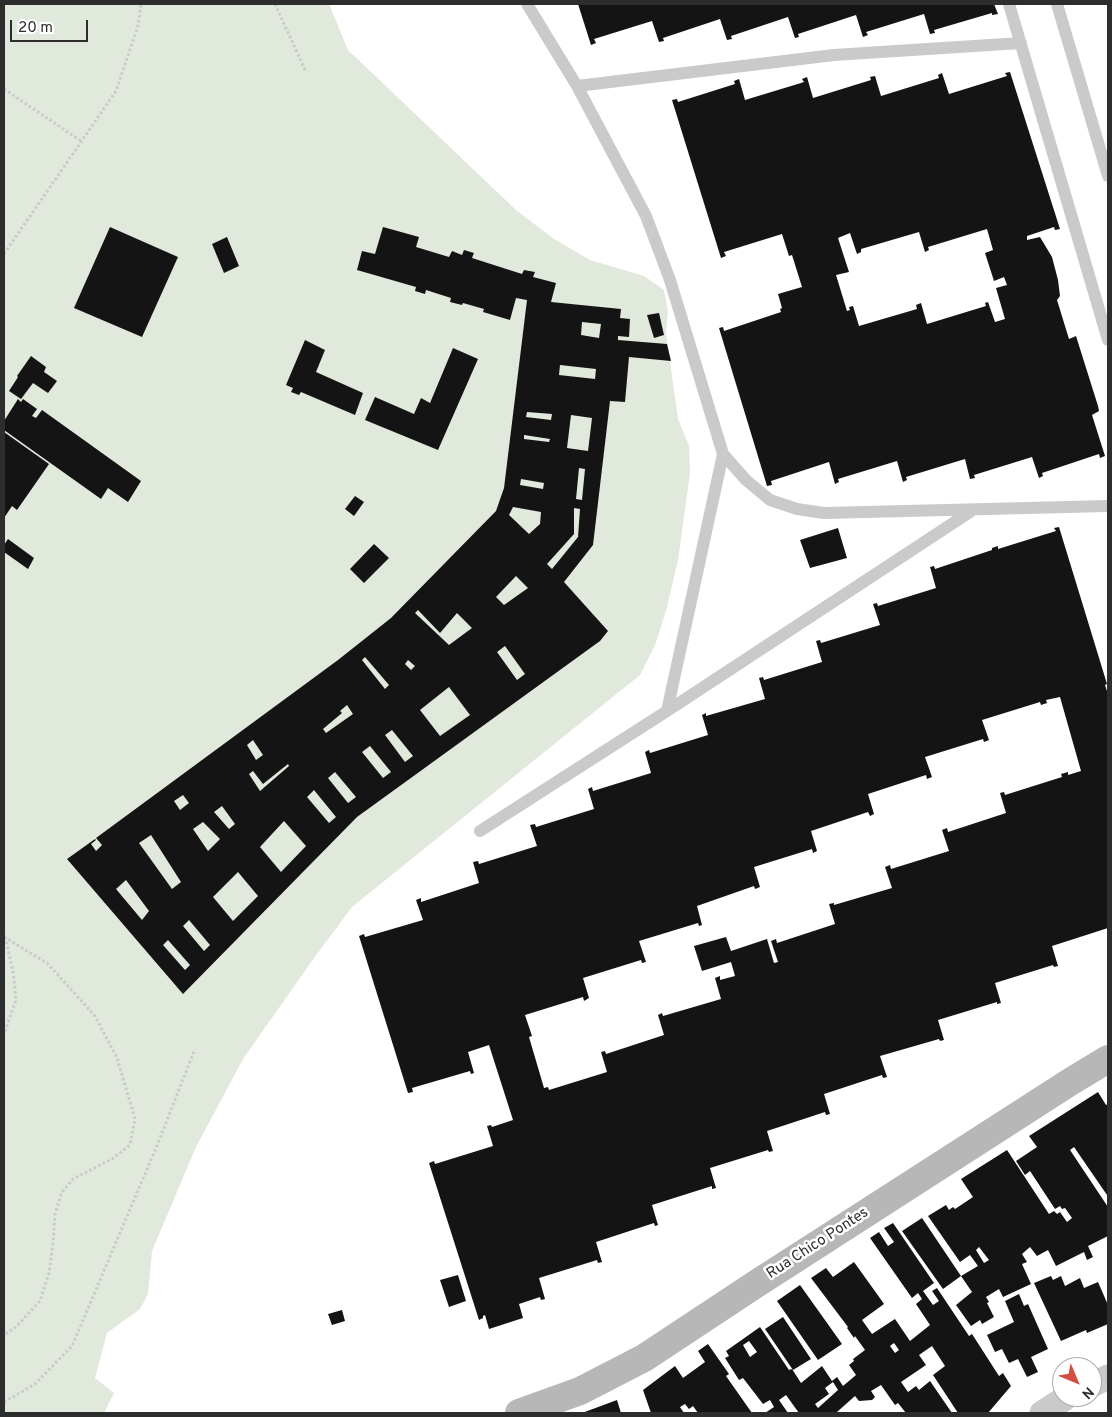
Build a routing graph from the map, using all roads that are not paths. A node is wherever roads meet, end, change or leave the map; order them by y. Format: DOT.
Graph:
graph roads {
  1 [pos="527,4"];
  2 [pos="1008,4"];
  3 [pos="1057,4"];
  4 [pos="1021,43"];
  5 [pos="576,86"];
  6 [pos="1108,176"];
  7 [pos="1108,340"];
  8 [pos="723,454"];
  9 [pos="1108,506"];
  10 [pos="973,510"];
  11 [pos="667,712"];
  12 [pos="480,831"];
  13 [pos="1108,1059"];
  14 [pos="519,1413"];
  1 -- 5 [label="lane"];
  2 -- 4 [label="lane"];
  3 -- 6 [label="lane"];
  4 -- 5 [label="lane"];
  4 -- 7 [label="lane"];
  5 -- 8 [label="lane"];
  8 -- 10 [label="lane"];
  8 -- 11 [label="lane"];
  9 -- 10 [label="lane"];
  10 -- 11 [label="lane"];
  11 -- 12 [label="lane"];
  13 -- 14 [label="main road, Rua Chico Pontes"];
}
